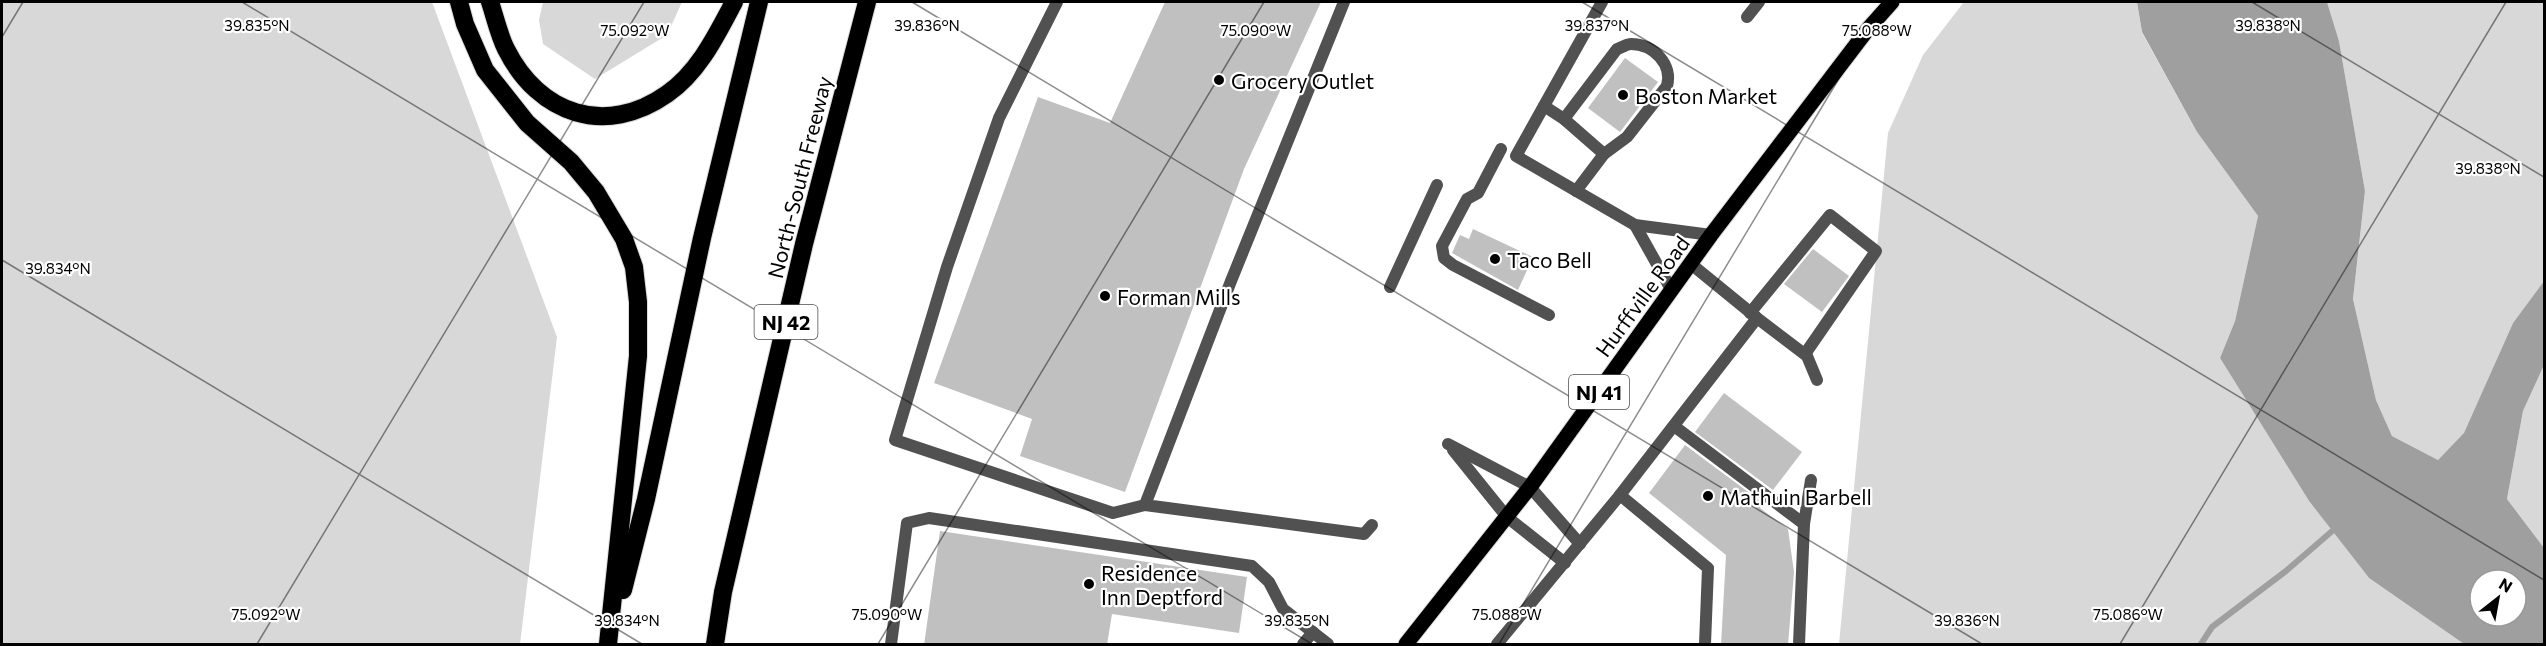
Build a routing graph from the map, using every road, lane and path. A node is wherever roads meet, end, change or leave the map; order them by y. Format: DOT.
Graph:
graph roads {
  1 [pos="459,2"];
  2 [pos="490,2"];
  3 [pos="734,2"];
  4 [pos="759,2"];
  5 [pos="867,2"];
  6 [pos="1057,2"];
  7 [pos="1344,2"];
  8 [pos="1602,2"];
  9 [pos="1759,2"];
  10 [pos="1881,2"];
  11 [pos="1892,2"];
  12 [pos="1747,17"];
  13 [pos="1868,29"];
  14 [pos="1544,106"];
  15 [pos="1564,119"];
  16 [pos="1501,149"];
  17 [pos="1604,154"];
  18 [pos="1437,185"];
  19 [pos="1576,191"];
  20 [pos="1635,225"];
  21 [pos="1712,235"];
  22 [pos="1691,264"];
  23 [pos="1390,287"];
  24 [pos="1672,291"];
  25 [pos="1549,315"];
  26 [pos="1754,315"];
  27 [pos="1804,354"];
  28 [pos="1817,380"];
  29 [pos="1674,426"];
  30 [pos="1811,480"];
  31 [pos="1530,487"];
  32 [pos="1620,495"];
  33 [pos="1144,505"];
  34 [pos="1507,517"];
  35 [pos="1804,524"];
  36 [pos="1372,525"];
  37 [pos="1580,544"];
  38 [pos="1564,563"];
  39 [pos="723,592"];
  40 [pos="1313,632"];
  41 [pos="608,645"];
  42 [pos="715,645"];
  43 [pos="726,645"];
  44 [pos="891,645"];
  45 [pos="1303,645"];
  46 [pos="1328,645"];
  47 [pos="1407,645"];
  48 [pos="1497,645"];
  49 [pos="1705,645"];
  50 [pos="1799,645"];
  1 -- 41 [label="highway"];
  2 -- 3 [label="highway"];
  4 -- 41 [label="highway"];
  5 -- 39 [label="highway, North-South Freeway / NJ 42"];
  6 -- 33 [label="lane"];
  7 -- 33 [label="lane"];
  8 -- 14 [label="lane"];
  9 -- 12 [label="lane"];
  10 -- 13 [label="main road"];
  11 -- 13 [label="main road, Hurffville Road / NJ 41"];
  13 -- 21 [label="main road, Hurffville Road / NJ 41"];
  14 -- 15 [label="lane"];
  14 -- 19 [label="lane"];
  15 -- 17 [label="lane"];
  15 -- 17 [label="lane"];
  16 -- 25 [label="lane"];
  17 -- 19 [label="lane"];
  18 -- 23 [label="lane"];
  19 -- 20 [label="lane"];
  20 -- 21 [label="lane"];
  20 -- 24 [label="lane"];
  21 -- 22 [label="main road, Hurffville Road / NJ 41"];
  22 -- 24 [label="main road, Hurffville Road / NJ 41"];
  22 -- 26 [label="lane"];
  24 -- 31 [label="main road, Hurffville Road / NJ 41"];
  26 -- 27 [label="lane"];
  26 -- 27 [label="lane"];
  26 -- 29 [label="lane"];
  27 -- 28 [label="lane"];
  29 -- 32 [label="lane"];
  29 -- 35 [label="lane"];
  30 -- 35 [label="lane"];
  31 -- 34 [label="main road, Hurffville Road / NJ 41"];
  31 -- 34 [label="lane"];
  31 -- 37 [label="lane"];
  32 -- 37 [label="lane"];
  32 -- 49 [label="lane"];
  33 -- 36 [label="lane"];
  34 -- 38 [label="lane"];
  34 -- 47 [label="main road, Hurffville Road / NJ 41"];
  35 -- 50 [label="lane"];
  37 -- 38 [label="lane"];
  38 -- 48 [label="lane"];
  39 -- 42 [label="highway, North-South Freeway / NJ 42"];
  39 -- 43 [label="highway"];
  40 -- 44 [label="lane"];
  40 -- 45 [label="lane"];
  40 -- 46 [label="lane"];
}
